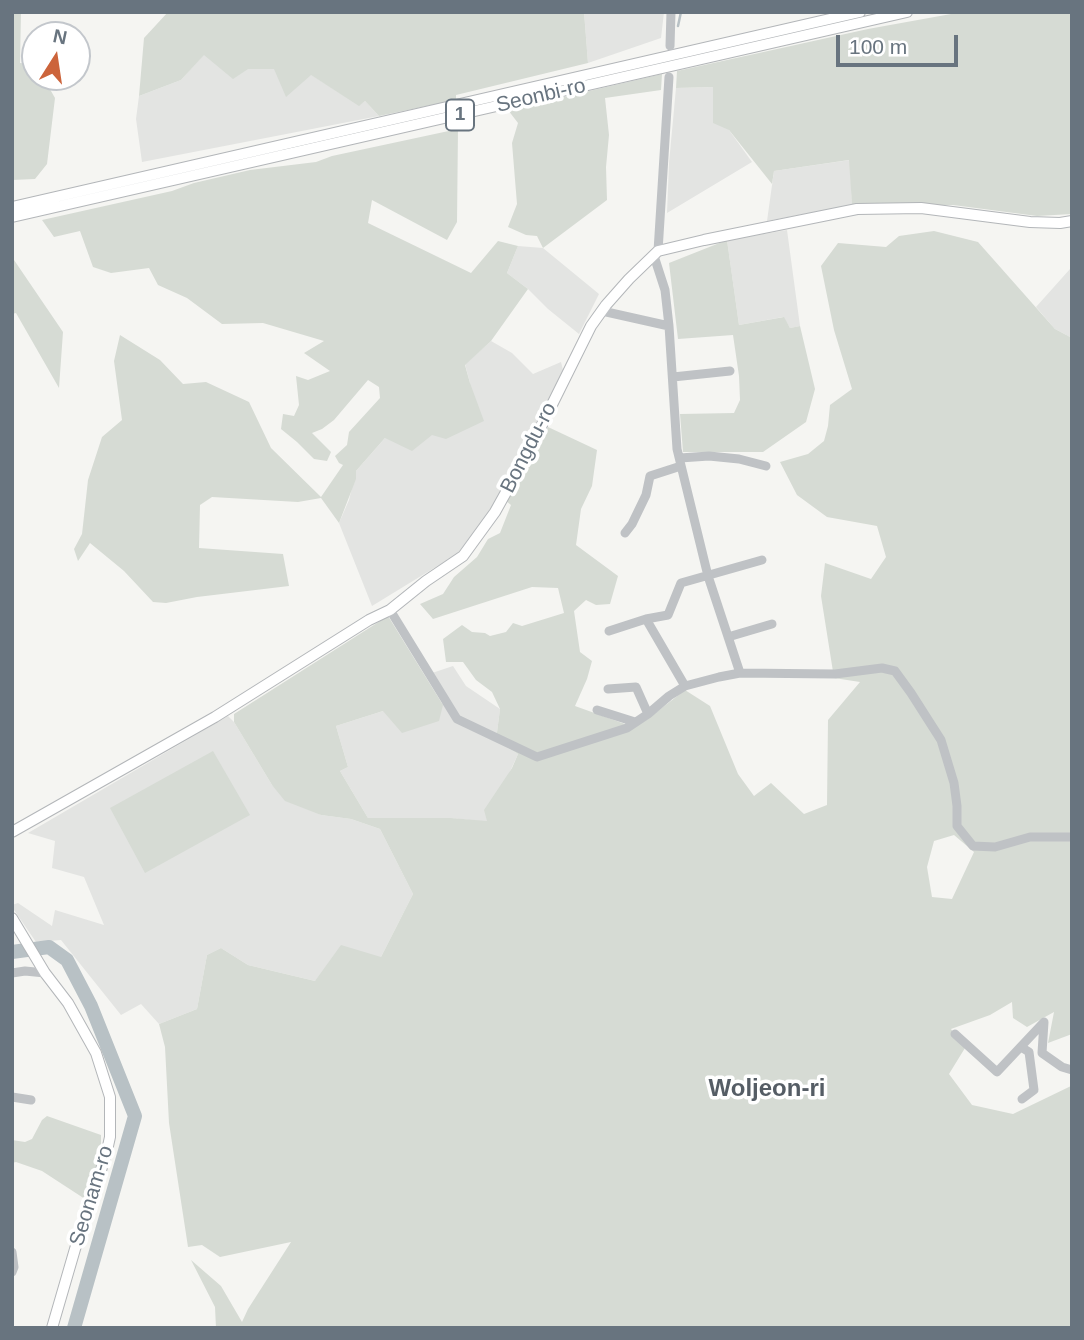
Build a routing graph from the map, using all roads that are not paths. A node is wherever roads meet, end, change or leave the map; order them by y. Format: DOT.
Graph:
graph roads {
  1 [pos="671,12"];
  2 [pos="860,12"];
  3 [pos="907,12"];
  4 [pos="670,46"];
  5 [pos="669,77"];
  6 [pos="12,207"];
  7 [pos="12,218"];
  8 [pos="1072,221"];
  9 [pos="656,254"];
  10 [pos="602,311"];
  11 [pos="669,326"];
  12 [pos="730,371"];
  13 [pos="673,377"];
  14 [pos="680,462"];
  15 [pos="766,466"];
  16 [pos="625,533"];
  17 [pos="762,560"];
  18 [pos="708,576"];
  19 [pos="390,610"];
  20 [pos="646,619"];
  21 [pos="772,624"];
  22 [pos="609,631"];
  23 [pos="728,637"];
  24 [pos="740,673"];
  25 [pos="685,686"];
  26 [pos="608,689"];
  27 [pos="597,710"];
  28 [pos="649,714"];
  29 [pos="635,722"];
  30 [pos="12,832"];
  31 [pos="1072,837"];
  32 [pos="12,918"];
  33 [pos="43,970"];
  34 [pos="12,973"];
  35 [pos="955,1034"];
  36 [pos="1021,1046"];
  37 [pos="1072,1070"];
  38 [pos="12,1097"];
  39 [pos="1022,1099"];
  40 [pos="31,1100"];
  41 [pos="12,1252"];
  42 [pos="12,1272"];
  43 [pos="52,1328"];
  1 -- 4 [label="street"];
  2 -- 6 [label="main road, Seonbi-ro / 1"];
  3 -- 7 [label="main road, Seonbi-ro / 1"];
  5 -- 9 [label="street"];
  8 -- 9 [label="main road, Bongdu-ro"];
  9 -- 10 [label="main road, Bongdu-ro"];
  9 -- 11 [label="street"];
  10 -- 11 [label="street"];
  10 -- 19 [label="main road, Bongdu-ro"];
  11 -- 13 [label="street"];
  12 -- 13 [label="street"];
  13 -- 14 [label="street"];
  14 -- 15 [label="street"];
  14 -- 16 [label="street"];
  14 -- 18 [label="street"];
  17 -- 18 [label="street"];
  18 -- 20 [label="street"];
  18 -- 23 [label="street"];
  19 -- 29 [label="street"];
  19 -- 30 [label="main road, Bongdu-ro"];
  20 -- 22 [label="street"];
  20 -- 25 [label="street"];
  21 -- 23 [label="street"];
  23 -- 24 [label="street"];
  24 -- 25 [label="street"];
  24 -- 31 [label="street"];
  25 -- 28 [label="street"];
  26 -- 28 [label="street"];
  27 -- 29 [label="street"];
  28 -- 29 [label="street"];
  32 -- 33 [label="main road, Seonam-ro"];
  33 -- 34 [label="street"];
  33 -- 43 [label="main road, Seonam-ro"];
  35 -- 36 [label="street"];
  36 -- 37 [label="street"];
  36 -- 39 [label="street"];
  38 -- 40 [label="street"];
  41 -- 42 [label="street"];
}
